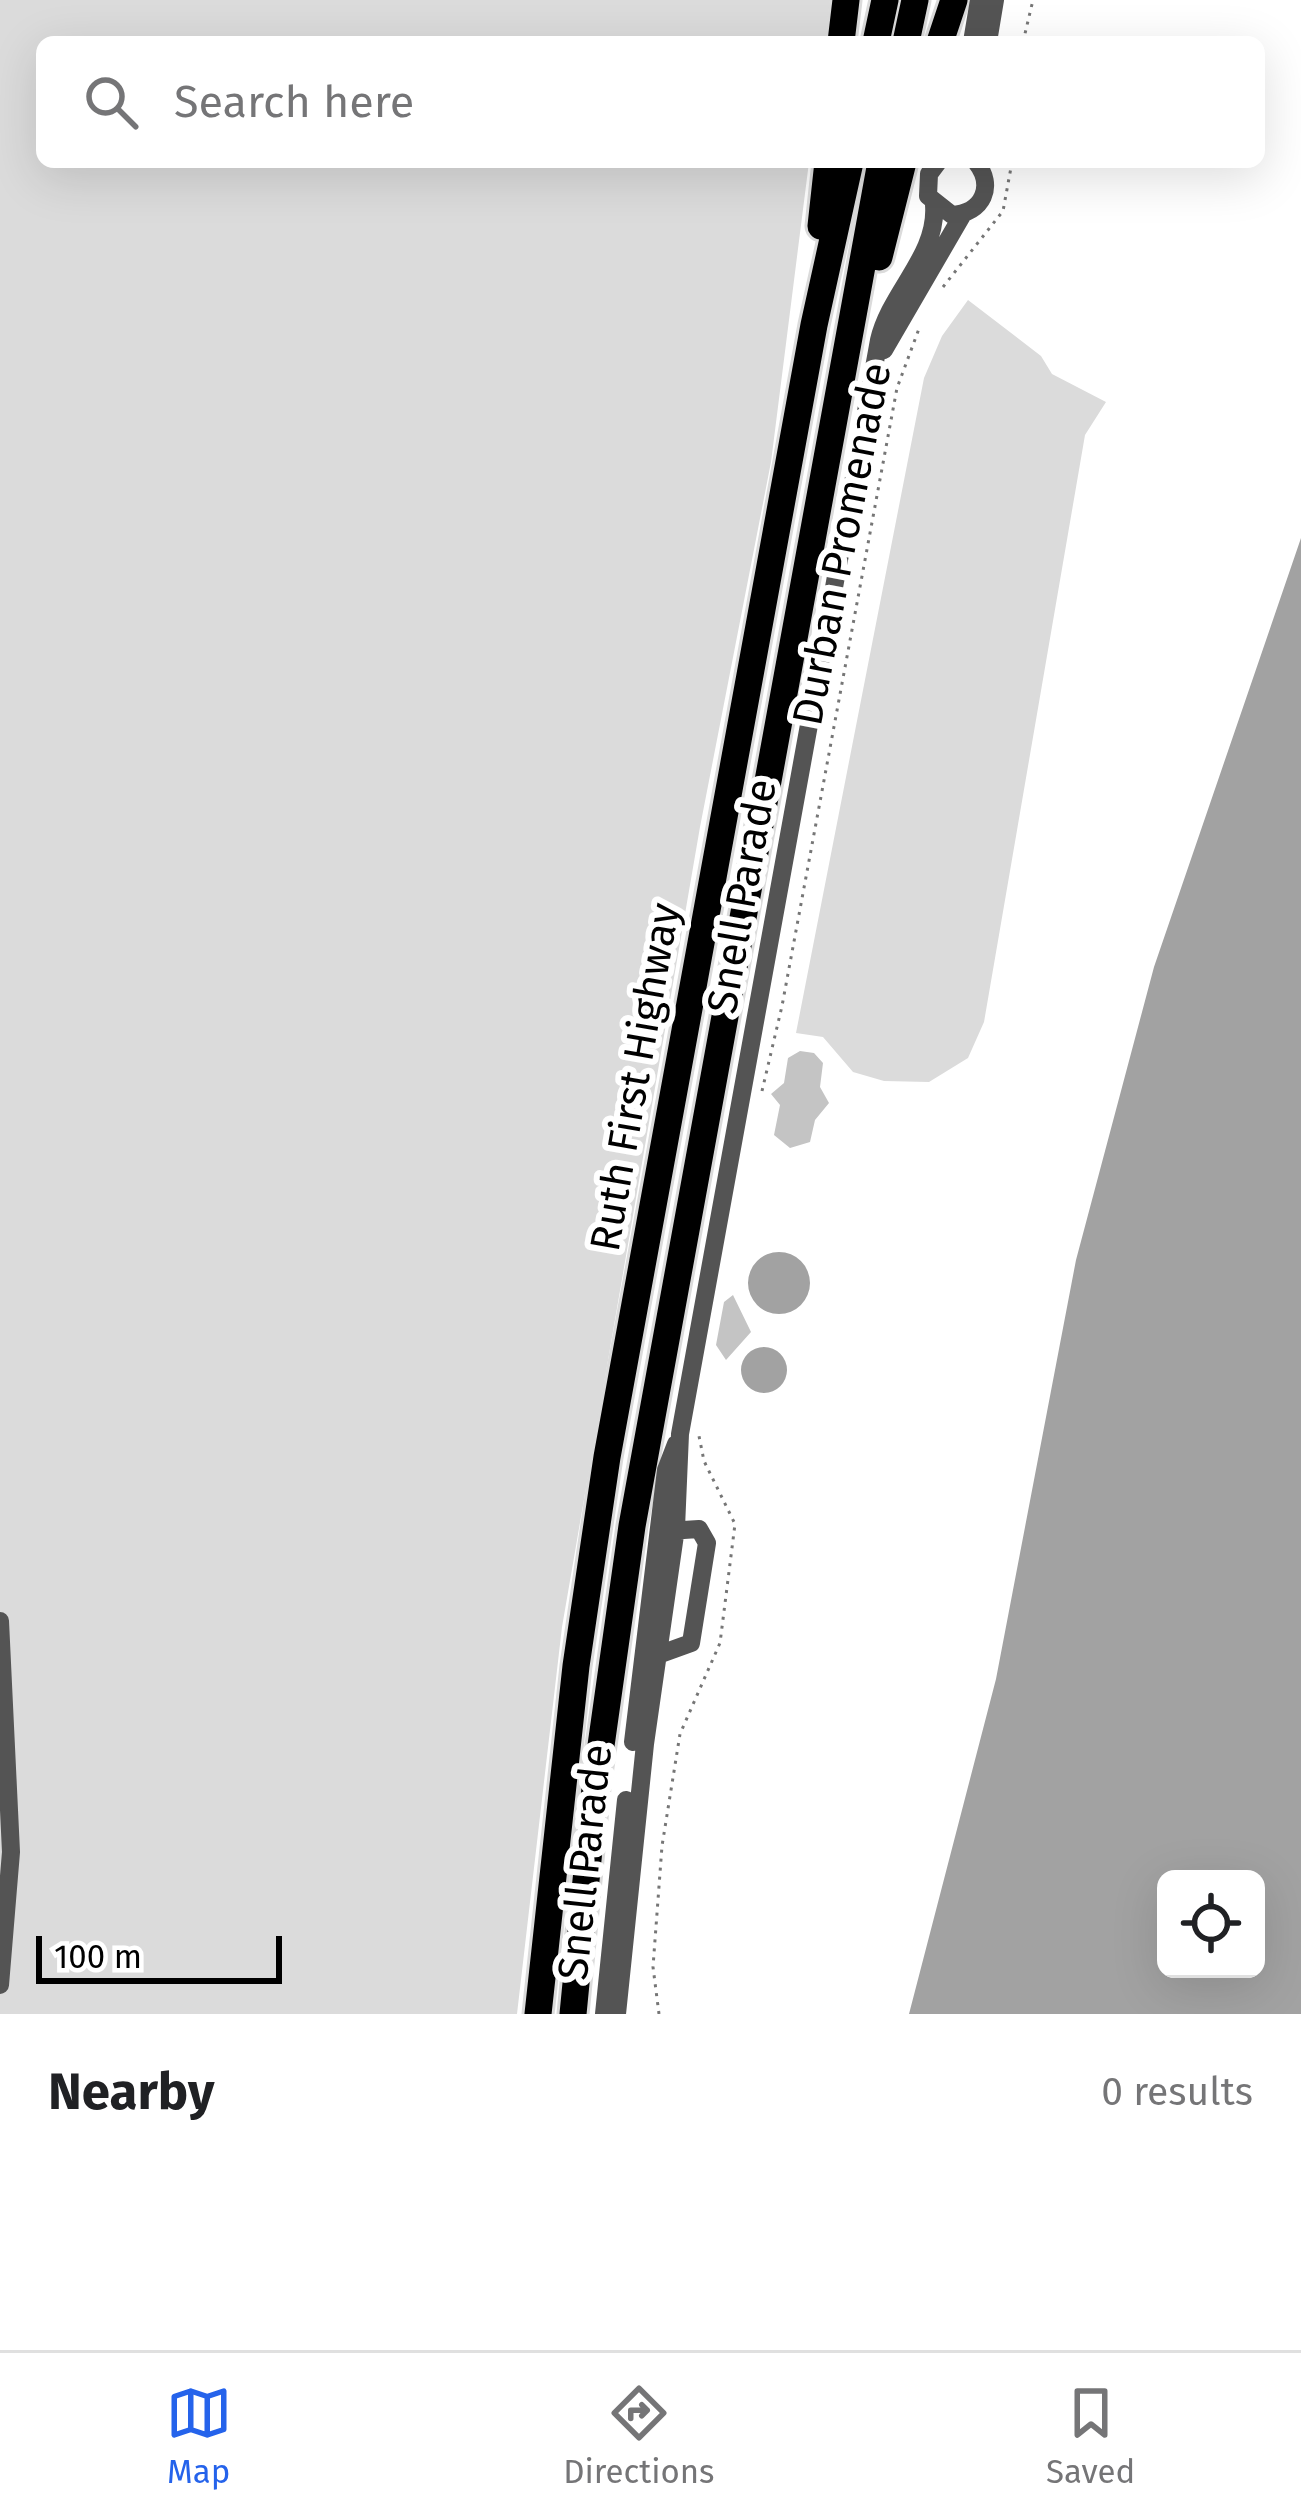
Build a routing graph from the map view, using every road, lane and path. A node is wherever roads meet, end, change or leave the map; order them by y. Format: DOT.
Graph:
graph roads {
  1 [pos="846,0"];
  2 [pos="885,0"];
  3 [pos="915,0"];
  4 [pos="954,0"];
  5 [pos="979,0"];
  6 [pos="995,0"];
  7 [pos="1033,0"];
  8 [pos="842,36"];
  9 [pos="877,36"];
  10 [pos="907,36"];
  11 [pos="942,36"];
  12 [pos="973,36"];
  13 [pos="989,36"];
  14 [pos="1024,36"];
  15 [pos="827,168"];
  16 [pos="849,168"];
  17 [pos="880,168"];
  18 [pos="901,168"];
  19 [pos="935,168"];
  20 [pos="980,168"];
  21 [pos="1011,168"];
  22 [pos="934,205"];
  23 [pos="963,214"];
  24 [pos="940,290"];
  25 [pos="814,326"];
  26 [pos="920,327"];
  27 [pos="874,370"];
  28 [pos="832,409"];
  29 [pos="762,1090"];
  30 [pos="689,1432"];
  31 [pos="667,1531"];
  32 [pos="0,1622"];
  33 [pos="656,1656"];
  34 [pos="0,1985"];
  35 [pos="538,2014"];
  36 [pos="573,2014"];
  37 [pos="604,2014"];
  38 [pos="617,2014"];
  39 [pos="659,2014"];
  1 -- 8 [label="highway"];
  2 -- 9 [label="highway"];
  3 -- 10 [label="highway"];
  4 -- 11 [label="highway"];
  5 -- 12 [label="street"];
  6 -- 13 [label="street"];
  7 -- 14 [label="path"];
  15 -- 25 [label="highway"];
  16 -- 25 [label="highway, Ruth First Highway"];
  17 -- 28 [label="highway, Ruth First Highway"];
  18 -- 28 [label="highway"];
  19 -- 22 [label="street, Snell Parade"];
  20 -- 23 [label="street, Snell Parade"];
  21 -- 24 [label="path"];
  22 -- 23 [label="street"];
  22 -- 27 [label="street, Snell Parade"];
  23 -- 27 [label="street, Snell Parade"];
  25 -- 35 [label="highway, Ruth First Highway"];
  26 -- 29 [label="path, Durban Promenade"];
  27 -- 30 [label="street, Snell Parade"];
  28 -- 36 [label="highway, Ruth First Highway"];
  30 -- 31 [label="street, Snell Parade"];
  30 -- 39 [label="path"];
  31 -- 33 [label="street, Snell Parade"];
  31 -- 33 [label="street"];
  31 -- 37 [label="street, Snell Parade"];
  32 -- 34 [label="street"];
  33 -- 38 [label="street, Snell Parade"];
}
